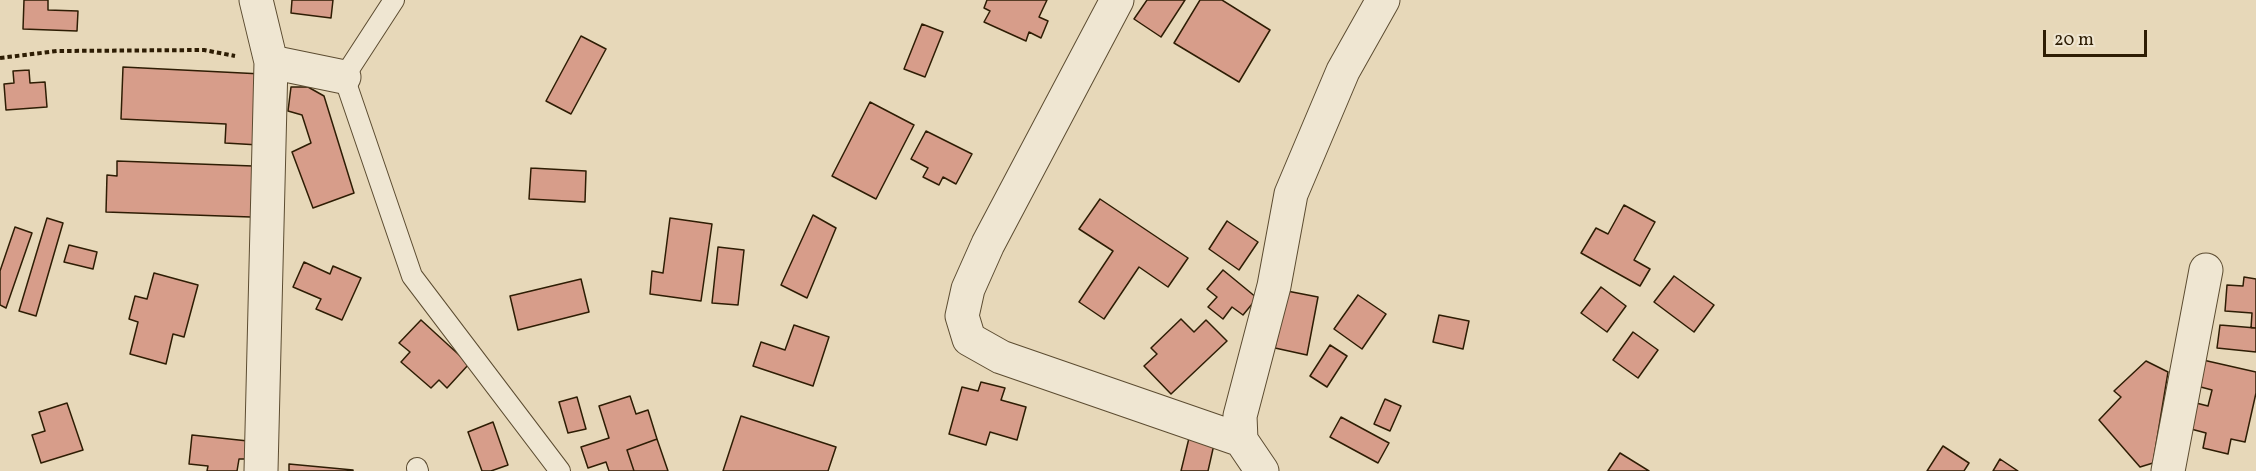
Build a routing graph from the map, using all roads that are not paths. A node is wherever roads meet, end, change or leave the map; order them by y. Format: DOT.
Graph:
graph roads {
  1 [pos="256,0"];
  2 [pos="394,0"];
  3 [pos="1117,0"];
  4 [pos="1383,0"];
  5 [pos="271,62"];
  6 [pos="344,77"];
  7 [pos="2206,270"];
  8 [pos="1241,440"];
  9 [pos="261,471"];
  10 [pos="560,471"];
  11 [pos="1262,471"];
  12 [pos="2168,471"];
  1 -- 5 [label="street"];
  2 -- 6 [label="lane"];
  3 -- 8 [label="street"];
  4 -- 8 [label="street"];
  5 -- 6 [label="street"];
  5 -- 9 [label="street"];
  6 -- 10 [label="lane"];
  7 -- 12 [label="street"];
  8 -- 11 [label="street"];
}
